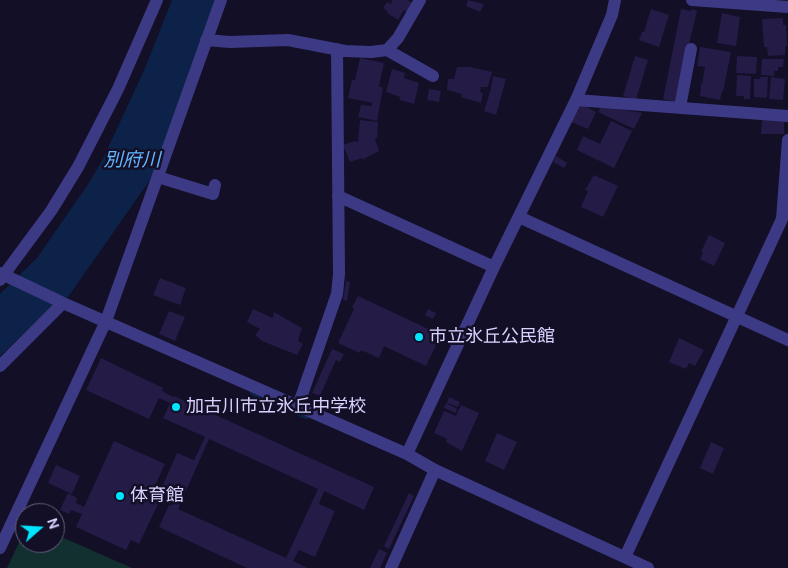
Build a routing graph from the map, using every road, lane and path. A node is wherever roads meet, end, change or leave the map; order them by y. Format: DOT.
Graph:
graph roads {
  1 [pos="157,0"];
  2 [pos="221,0"];
  3 [pos="420,0"];
  4 [pos="615,0"];
  5 [pos="692,0"];
  6 [pos="783,4"];
  7 [pos="206,40"];
  8 [pos="337,49"];
  9 [pos="692,49"];
  10 [pos="387,50"];
  11 [pos="433,76"];
  12 [pos="576,100"];
  13 [pos="680,107"];
  14 [pos="788,116"];
  15 [pos="788,146"];
  16 [pos="158,177"];
  17 [pos="215,185"];
  18 [pos="338,196"];
  19 [pos="786,202"];
  20 [pos="519,217"];
  21 [pos="494,267"];
  22 [pos="4,276"];
  23 [pos="59,301"];
  24 [pos="738,316"];
  25 [pos="106,322"];
  26 [pos="788,340"];
  27 [pos="0,366"];
  28 [pos="298,406"];
  29 [pos="407,454"];
  30 [pos="435,470"];
  31 [pos="0,548"];
  32 [pos="625,557"];
  33 [pos="391,568"];
  34 [pos="648,568"];
  1 -- 22 [label="street"];
  2 -- 7 [label="street"];
  3 -- 10 [label="street"];
  4 -- 12 [label="street"];
  5 -- 6 [label="street"];
  7 -- 8 [label="street"];
  7 -- 16 [label="street"];
  8 -- 10 [label="street"];
  8 -- 18 [label="street"];
  9 -- 13 [label="street"];
  10 -- 11 [label="street"];
  12 -- 13 [label="street"];
  12 -- 20 [label="street"];
  13 -- 14 [label="street"];
  15 -- 19 [label="street"];
  16 -- 17 [label="street"];
  16 -- 25 [label="street"];
  18 -- 21 [label="street"];
  18 -- 28 [label="street"];
  19 -- 24 [label="street"];
  20 -- 21 [label="street"];
  20 -- 24 [label="street"];
  21 -- 29 [label="street"];
  22 -- 23 [label="street"];
  23 -- 25 [label="street"];
  23 -- 27 [label="street"];
  24 -- 26 [label="street"];
  24 -- 32 [label="street"];
  25 -- 28 [label="street"];
  25 -- 31 [label="street"];
  28 -- 29 [label="street"];
  29 -- 30 [label="street"];
  30 -- 32 [label="street"];
  30 -- 33 [label="street"];
  32 -- 34 [label="street"];
}
